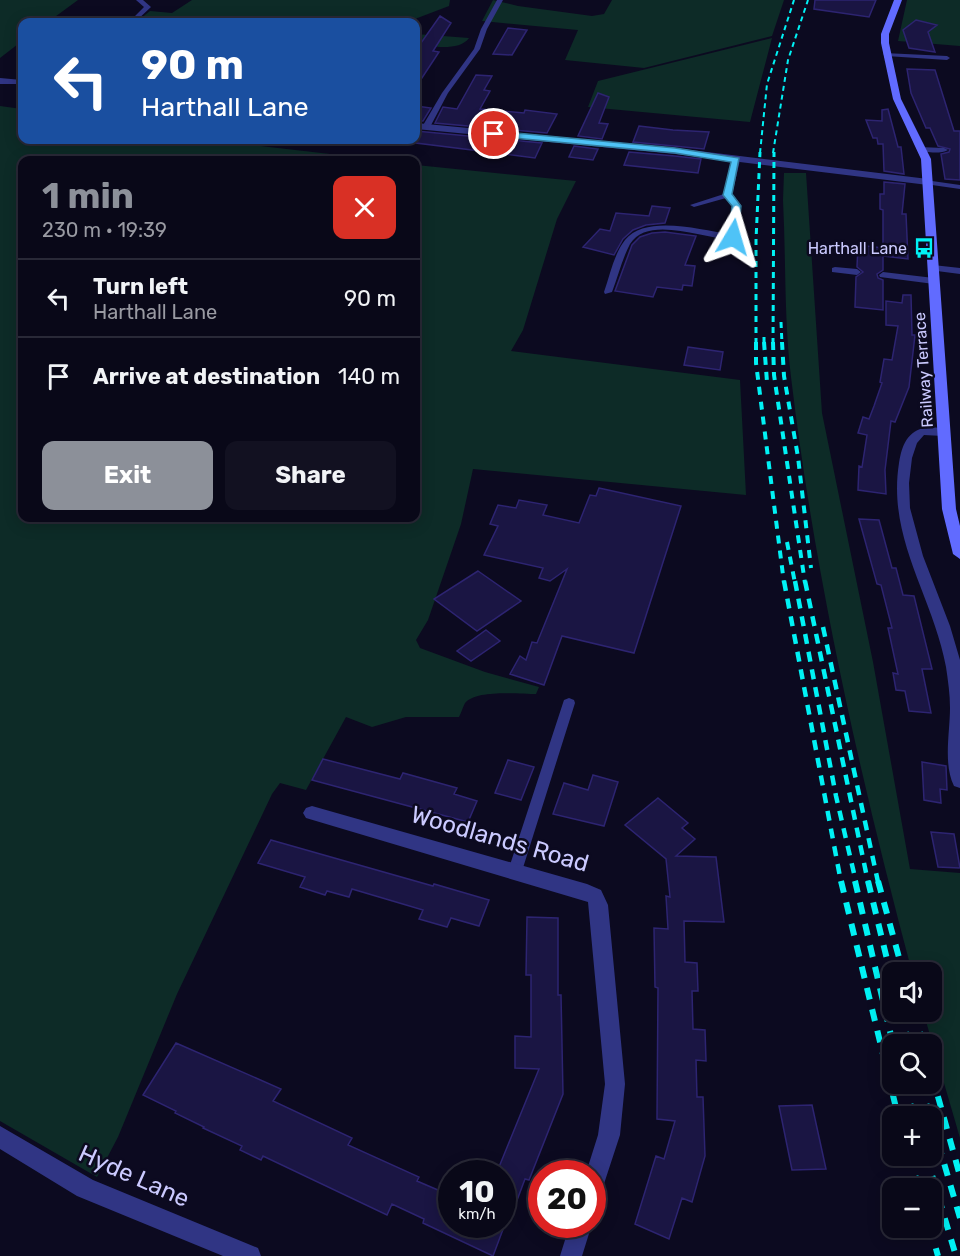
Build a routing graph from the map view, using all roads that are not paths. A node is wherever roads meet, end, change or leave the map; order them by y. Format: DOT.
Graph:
graph roads {
  1 [pos="139,0"];
  2 [pos="500,0"];
  3 [pos="898,0"];
  4 [pos="136,18"];
  5 [pos="886,54"];
  6 [pos="947,58"];
  7 [pos="0,81"];
  8 [pos="18,82"];
  9 [pos="420,126"];
  10 [pos="426,127"];
  11 [pos="922,149"];
  12 [pos="944,150"];
  13 [pos="736,160"];
  14 [pos="928,182"];
  15 [pos="960,187"];
  16 [pos="728,195"];
  17 [pos="694,205"];
  18 [pos="933,268"];
  19 [pos="835,270"];
  20 [pos="960,270"];
  21 [pos="856,273"];
  22 [pos="883,275"];
  23 [pos="934,281"];
  24 [pos="608,292"];
  25 [pos="943,432"];
  26 [pos="960,554"];
  27 [pos="569,703"];
  28 [pos="960,781"];
  29 [pos="312,813"];
  30 [pos="516,871"];
  31 [pos="0,1137"];
  32 [pos="601,1160"];
  33 [pos="577,1238"];
  34 [pos="250,1256"];
  35 [pos="571,1256"];
  1 -- 4 [label="lane"];
  2 -- 10 [label="lane"];
  3 -- 5 [label="street, Railway Terrace"];
  5 -- 6 [label="lane"];
  5 -- 11 [label="street, Railway Terrace"];
  7 -- 8 [label="street"];
  9 -- 10 [label="street"];
  10 -- 13 [label="street"];
  11 -- 12 [label="lane"];
  11 -- 14 [label="street, Railway Terrace"];
  13 -- 14 [label="street"];
  13 -- 16 [label="lane"];
  14 -- 15 [label="lane"];
  14 -- 18 [label="street, Railway Terrace"];
  16 -- 17 [label="lane"];
  16 -- 24 [label="lane"];
  18 -- 20 [label="street"];
  18 -- 23 [label="street, Railway Terrace"];
  19 -- 21 [label="lane"];
  22 -- 23 [label="lane"];
  23 -- 25 [label="street, Railway Terrace"];
  25 -- 26 [label="street, Railway Terrace"];
  25 -- 28 [label="street"];
  27 -- 30 [label="lane"];
  29 -- 30 [label="street, Woodlands Road"];
  30 -- 32 [label="street, Woodlands Road"];
  31 -- 34 [label="street, Hyde Lane"];
  33 -- 35 [label="street"];
}
